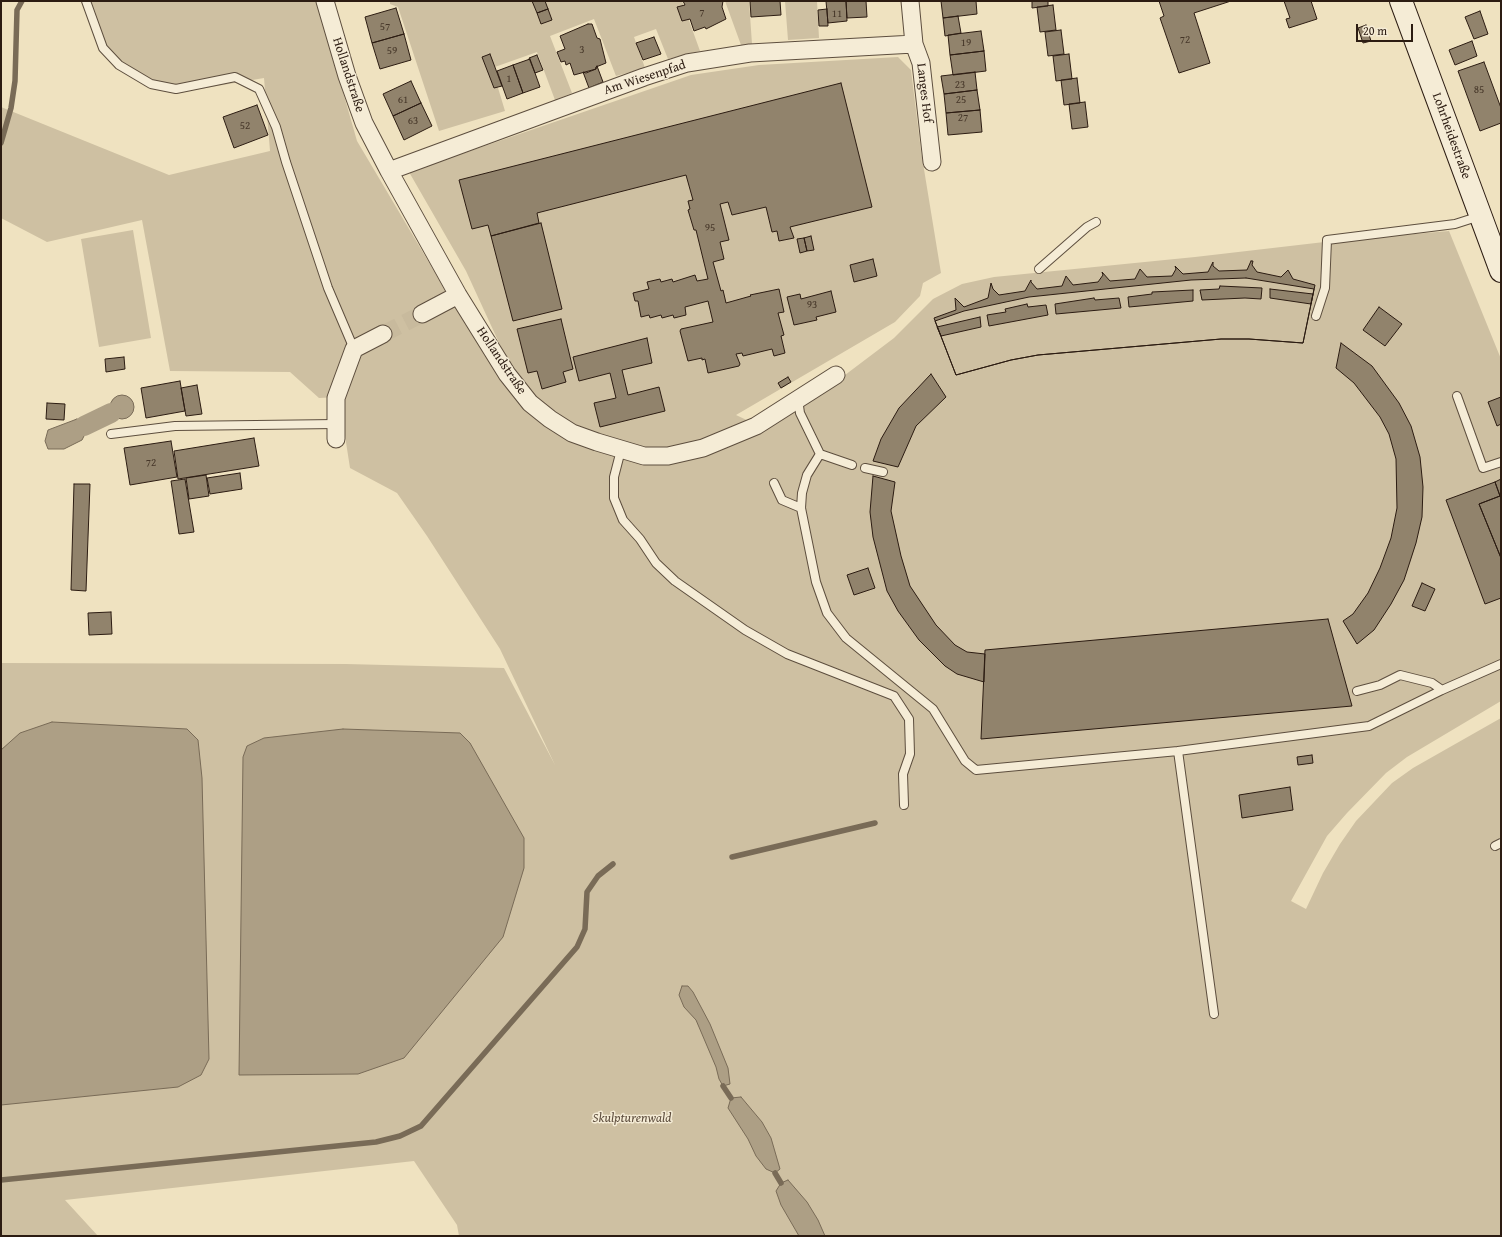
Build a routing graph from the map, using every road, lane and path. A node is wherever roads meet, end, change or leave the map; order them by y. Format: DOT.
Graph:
graph roads {
  1 [pos="86,1"];
  2 [pos="325,1"];
  3 [pos="910,1"];
  4 [pos="1400,1"];
  5 [pos="914,44"];
  6 [pos="932,162"];
  7 [pos="389,171"];
  8 [pos="1481,216"];
  9 [pos="1096,222"];
  10 [pos="1039,269"];
  11 [pos="1501,271"];
  12 [pos="458,295"];
  13 [pos="422,314"];
  14 [pos="1316,316"];
  15 [pos="383,334"];
  16 [pos="354,349"];
  17 [pos="836,375"];
  18 [pos="1457,396"];
  19 [pos="798,399"];
  20 [pos="336,432"];
  21 [pos="111,434"];
  22 [pos="621,450"];
  23 [pos="820,454"];
  24 [pos="1501,462"];
  25 [pos="852,464"];
  26 [pos="865,468"];
  27 [pos="883,472"];
  28 [pos="774,483"];
  29 [pos="801,508"];
  30 [pos="1501,664"];
  31 [pos="1442,690"];
  32 [pos="1357,691"];
  33 [pos="1178,750"];
  34 [pos="904,804"];
  35 [pos="1214,1014"];
  1 -- 16 [label="lane"];
  2 -- 7 [label="street, Hollandstraße"];
  3 -- 5 [label="street, Langes Hof"];
  4 -- 8 [label="street, Lohrheidestraße"];
  5 -- 6 [label="street, Langes Hof"];
  5 -- 7 [label="street, Am Wiesenpfad"];
  7 -- 12 [label="street, Hollandstraße"];
  8 -- 11 [label="street, Lohrheidestraße"];
  8 -- 14 [label="lane"];
  9 -- 10 [label="lane"];
  12 -- 13 [label="street"];
  12 -- 22 [label="street, Hollandstraße"];
  15 -- 16 [label="street"];
  16 -- 20 [label="street"];
  17 -- 19 [label="street, Hollandstraße"];
  18 -- 24 [label="lane"];
  19 -- 22 [label="street, Hollandstraße"];
  19 -- 23 [label="lane"];
  20 -- 21 [label="lane"];
  22 -- 34 [label="lane"];
  23 -- 25 [label="lane"];
  23 -- 29 [label="lane"];
  26 -- 27 [label="lane"];
  28 -- 29 [label="lane"];
  29 -- 33 [label="lane"];
  30 -- 31 [label="lane"];
  31 -- 32 [label="lane"];
  31 -- 33 [label="lane"];
  33 -- 35 [label="lane"];
}
